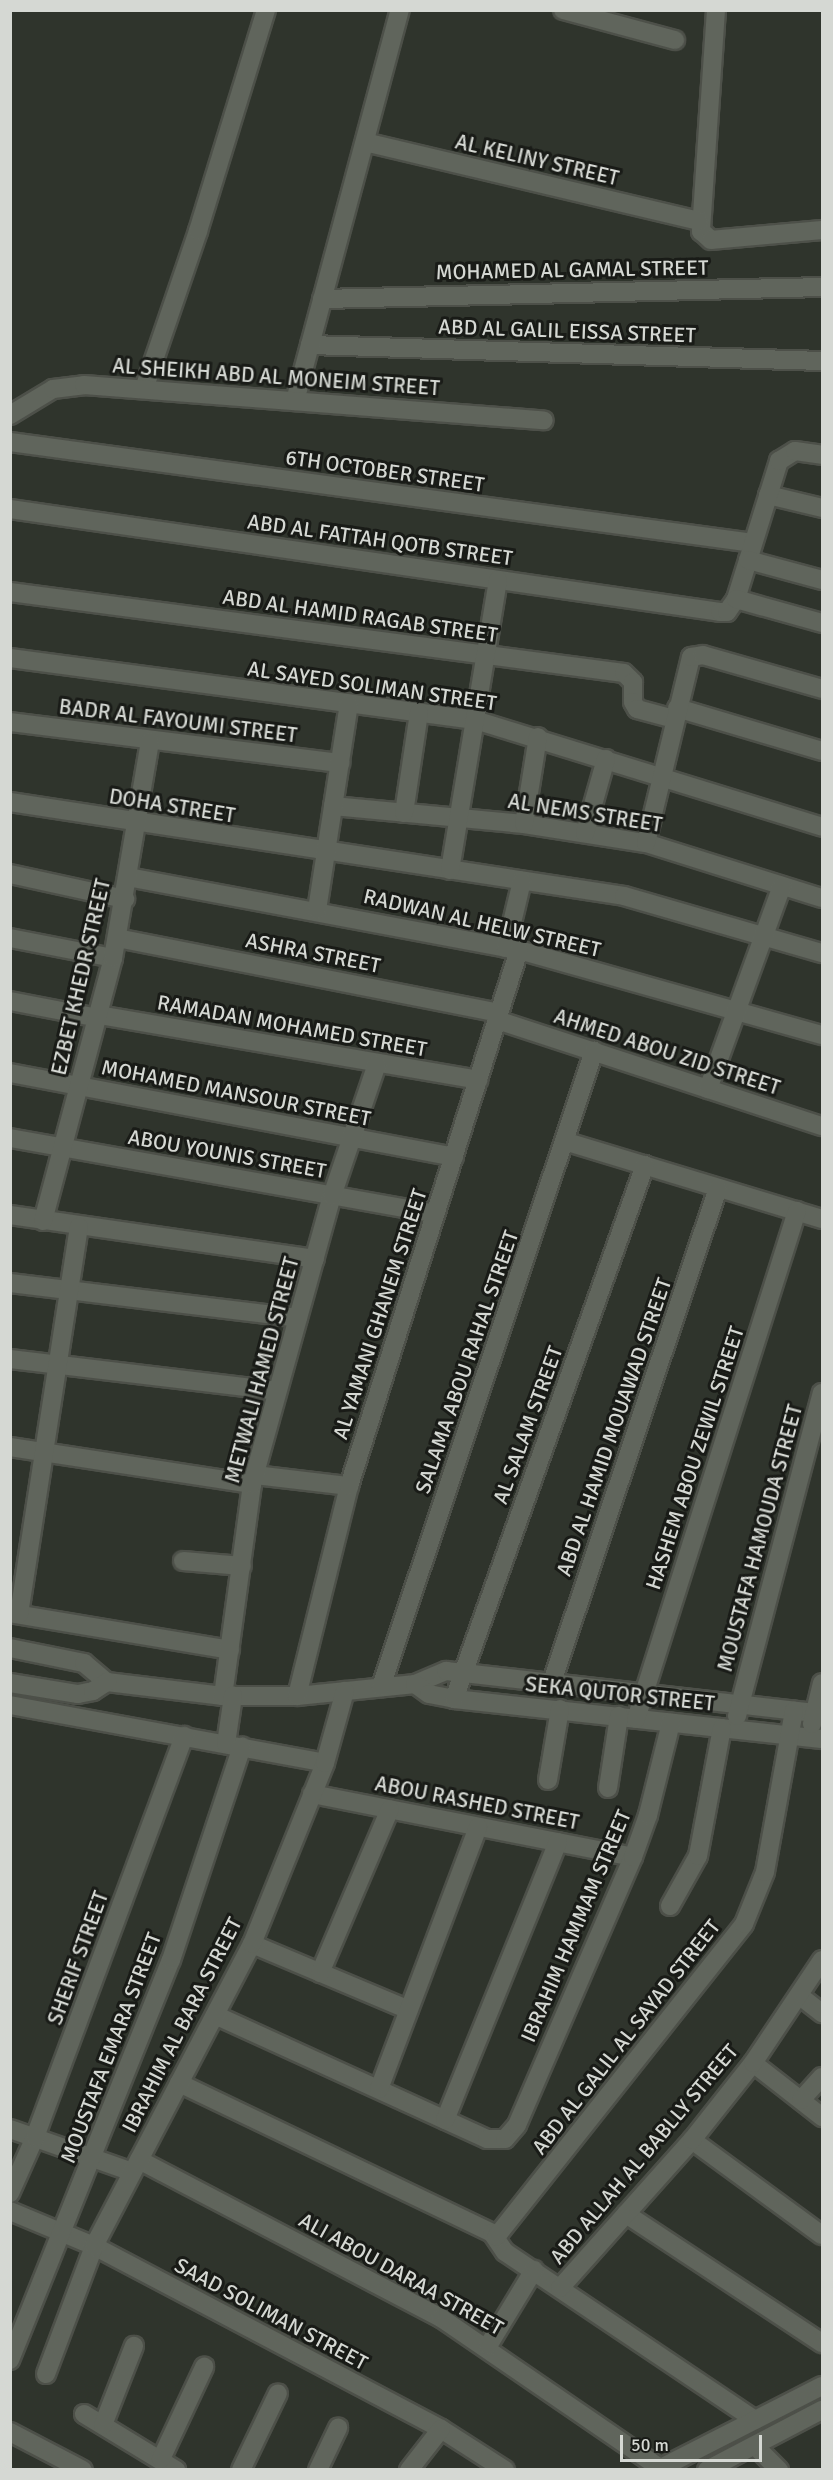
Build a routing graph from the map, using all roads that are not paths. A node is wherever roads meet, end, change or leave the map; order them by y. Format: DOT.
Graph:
graph roads {
  1 [pos="266,10"];
  2 [pos="400,10"];
  3 [pos="563,10"];
  4 [pos="716,10"];
  5 [pos="675,40"];
  6 [pos="364,142"];
  7 [pos="699,221"];
  8 [pos="822,230"];
  9 [pos="822,286"];
  10 [pos="322,299"];
  11 [pos="310,345"];
  12 [pos="822,361"];
  13 [pos="144,389"];
  14 [pos="295,401"];
  15 [pos="10,415"];
  16 [pos="544,420"];
  17 [pos="10,442"];
  18 [pos="822,455"];
  19 [pos="768,495"];
  20 [pos="10,508"];
  21 [pos="822,508"];
  22 [pos="750,552"];
  23 [pos="498,580"];
  24 [pos="822,580"];
  25 [pos="10,592"];
  26 [pos="736,599"];
  27 [pos="822,623"];
  28 [pos="486,655"];
  29 [pos="10,658"];
  30 [pos="822,689"];
  31 [pos="349,704"];
  32 [pos="419,713"];
  33 [pos="676,714"];
  34 [pos="475,720"];
  35 [pos="10,722"];
  36 [pos="538,737"];
  37 [pos="150,741"];
  38 [pos="822,751"];
  39 [pos="606,759"];
  40 [pos="340,764"];
  41 [pos="661,776"];
  42 [pos="10,802"];
  43 [pos="333,806"];
  44 [pos="404,813"];
  45 [pos="459,818"];
  46 [pos="136,823"];
  47 [pos="524,824"];
  48 [pos="822,827"];
  49 [pos="585,833"];
  50 [pos="646,843"];
  51 [pos="326,853"];
  52 [pos="450,870"];
  53 [pos="10,874"];
  54 [pos="128,877"];
  55 [pos="522,882"];
  56 [pos="782,886"];
  57 [pos="822,898"];
  58 [pos="125,899"];
  59 [pos="317,910"];
  60 [pos="764,935"];
  61 [pos="10,938"];
  62 [pos="117,938"];
  63 [pos="513,949"];
  64 [pos="822,953"];
  65 [pos="112,958"];
  66 [pos="10,1001"];
  67 [pos="738,1008"];
  68 [pos="99,1016"];
  69 [pos="498,1017"];
  70 [pos="822,1035"];
  71 [pos="594,1051"];
  72 [pos="377,1064"];
  73 [pos="10,1072"];
  74 [pos="478,1080"];
  75 [pos="80,1086"];
  76 [pos="708,1089"];
  77 [pos="822,1126"];
  78 [pos="10,1138"];
  79 [pos="352,1138"];
  80 [pos="564,1141"];
  81 [pos="63,1148"];
  82 [pos="454,1157"];
  83 [pos="645,1165"];
  84 [pos="718,1188"];
  85 [pos="332,1196"];
  86 [pos="797,1211"];
  87 [pos="435,1214"];
  88 [pos="10,1215"];
  89 [pos="822,1219"];
  90 [pos="43,1221"];
  91 [pos="79,1227"];
  92 [pos="315,1259"];
  93 [pos="10,1283"];
  94 [pos="69,1290"];
  95 [pos="298,1318"];
  96 [pos="10,1359"];
  97 [pos="58,1364"];
  98 [pos="277,1391"];
  99 [pos="822,1393"];
  100 [pos="10,1447"];
  101 [pos="45,1452"];
  102 [pos="254,1480"];
  103 [pos="349,1486"];
  104 [pos="183,1561"];
  105 [pos="242,1566"];
  106 [pos="15,1614"];
  107 [pos="10,1648"];
  108 [pos="230,1650"];
  109 [pos="464,1672"];
  110 [pos="107,1682"];
  111 [pos="552,1682"];
  112 [pos="10,1683"];
  113 [pos="822,1683"];
  114 [pos="415,1684"];
  115 [pos="381,1687"];
  116 [pos="345,1691"];
  117 [pos="644,1692"];
  118 [pos="228,1696"];
  119 [pos="297,1696"];
  120 [pos="454,1699"];
  121 [pos="739,1704"];
  122 [pos="10,1705"];
  123 [pos="560,1709"];
  124 [pos="794,1711"];
  125 [pos="818,1714"];
  126 [pos="628,1717"];
  127 [pos="671,1723"];
  128 [pos="728,1729"];
  129 [pos="184,1736"];
  130 [pos="790,1736"];
  131 [pos="816,1739"];
  132 [pos="234,1746"];
  133 [pos="325,1763"];
  134 [pos="548,1780"];
  135 [pos="608,1788"];
  136 [pos="312,1794"];
  137 [pos="390,1809"];
  138 [pos="478,1827"];
  139 [pos="558,1842"];
  140 [pos="633,1857"];
  141 [pos="670,1906"];
  142 [pos="252,1944"];
  143 [pos="822,1960"];
  144 [pos="320,1973"];
  145 [pos="800,1996"];
  146 [pos="409,2010"];
  147 [pos="822,2013"];
  148 [pos="215,2015"];
  149 [pos="753,2062"];
  150 [pos="822,2077"];
  151 [pos="179,2083"];
  152 [pos="379,2090"];
  153 [pos="801,2100"];
  154 [pos="822,2116"];
  155 [pos="445,2120"];
  156 [pos="10,2129"];
  157 [pos="35,2137"];
  158 [pos="692,2140"];
  159 [pos="92,2158"];
  160 [pos="136,2166"];
  161 [pos="10,2193"];
  162 [pos="10,2211"];
  163 [pos="626,2214"];
  164 [pos="63,2232"];
  165 [pos="822,2235"];
  166 [pos="496,2237"];
  167 [pos="94,2246"];
  168 [pos="534,2270"];
  169 [pos="560,2288"];
  170 [pos="822,2343"];
  171 [pos="134,2346"];
  172 [pos="488,2346"];
  173 [pos="10,2360"];
  174 [pos="204,2367"];
  175 [pos="46,2374"];
  176 [pos="822,2385"];
  177 [pos="278,2393"];
  178 [pos="822,2410"];
  179 [pos="84,2414"];
  180 [pos="755,2420"];
  181 [pos="103,2425"];
  182 [pos="338,2428"];
  183 [pos="441,2429"];
  184 [pos="10,2432"];
  185 [pos="755,2446"];
  186 [pos="168,2464"];
  187 [pos="83,2469"];
  188 [pos="241,2469"];
  189 [pos="318,2469"];
  190 [pos="409,2469"];
  191 [pos="505,2469"];
  192 [pos="658,2469"];
  193 [pos="707,2469"];
  194 [pos="778,2469"];
  1 -- 13 [label="street"];
  2 -- 6 [label="street"];
  3 -- 5 [label="street"];
  4 -- 7 [label="street"];
  6 -- 7 [label="street, AL KELINY STREET"];
  6 -- 10 [label="street"];
  7 -- 8 [label="street"];
  9 -- 10 [label="street, MOHAMED AL GAMAL STREET"];
  10 -- 11 [label="street"];
  11 -- 12 [label="street, ABD AL GALIL EISSA STREET"];
  11 -- 14 [label="street"];
  13 -- 14 [label="street, AL SHEIKH ABD AL MONEIM STREET"];
  13 -- 15 [label="street, AL SHEIKH ABD AL MONEIM STREET"];
  14 -- 16 [label="street, AL SHEIKH ABD AL MONEIM STREET"];
  17 -- 22 [label="street, 6TH OCTOBER STREET"];
  18 -- 19 [label="street"];
  19 -- 21 [label="street"];
  19 -- 22 [label="street"];
  20 -- 23 [label="street, ABD AL FATTAH QOTB STREET"];
  22 -- 24 [label="street, 6TH OCTOBER STREET"];
  22 -- 26 [label="street"];
  23 -- 26 [label="street, ABD AL FATTAH QOTB STREET"];
  23 -- 28 [label="street"];
  25 -- 28 [label="street, ABD AL HAMID RAGAB STREET"];
  26 -- 27 [label="street"];
  28 -- 33 [label="street, ABD AL HAMID RAGAB STREET"];
  28 -- 34 [label="street"];
  29 -- 31 [label="street, AL SAYED SOLIMAN STREET"];
  30 -- 33 [label="street"];
  31 -- 32 [label="street, AL SAYED SOLIMAN STREET"];
  31 -- 40 [label="street"];
  32 -- 34 [label="street, AL SAYED SOLIMAN STREET"];
  32 -- 44 [label="street"];
  33 -- 38 [label="street, ABD AL HAMID RAGAB STREET"];
  33 -- 41 [label="street"];
  34 -- 36 [label="street, AL SAYED SOLIMAN STREET"];
  34 -- 45 [label="street"];
  35 -- 37 [label="street, BADR AL FAYOUMI STREET"];
  36 -- 39 [label="street, AL SAYED SOLIMAN STREET"];
  36 -- 47 [label="street"];
  37 -- 40 [label="street, BADR AL FAYOUMI STREET"];
  37 -- 46 [label="street, EZBET KHEDR STREET"];
  39 -- 41 [label="street, AL SAYED SOLIMAN STREET"];
  39 -- 49 [label="street"];
  40 -- 43 [label="street"];
  41 -- 48 [label="street, AL SAYED SOLIMAN STREET"];
  41 -- 50 [label="street"];
  42 -- 46 [label="street, DOHA STREET"];
  43 -- 44 [label="street, AL NEMS STREET"];
  43 -- 51 [label="street"];
  44 -- 45 [label="street, AL NEMS STREET"];
  45 -- 47 [label="street, AL NEMS STREET"];
  45 -- 52 [label="street"];
  46 -- 51 [label="street, DOHA STREET"];
  46 -- 54 [label="street, EZBET KHEDR STREET"];
  47 -- 49 [label="street, AL NEMS STREET"];
  49 -- 50 [label="street, AL NEMS STREET"];
  50 -- 56 [label="street, AL NEMS STREET"];
  51 -- 52 [label="street, DOHA STREET"];
  51 -- 59 [label="street"];
  52 -- 55 [label="street, DOHA STREET"];
  53 -- 58 [label="street"];
  54 -- 58 [label="street, EZBET KHEDR STREET"];
  54 -- 59 [label="street, RADWAN AL HELW STREET"];
  55 -- 60 [label="street, DOHA STREET"];
  55 -- 63 [label="street, AL YAMANI GHANEM STREET"];
  56 -- 57 [label="street, AL NEMS STREET"];
  56 -- 60 [label="street"];
  58 -- 62 [label="street, EZBET KHEDR STREET"];
  59 -- 63 [label="street, RADWAN AL HELW STREET"];
  60 -- 64 [label="street, DOHA STREET"];
  60 -- 67 [label="street"];
  61 -- 65 [label="street"];
  62 -- 65 [label="street, EZBET KHEDR STREET"];
  62 -- 69 [label="street, ASHRA STREET"];
  63 -- 67 [label="street, RADWAN AL HELW STREET"];
  63 -- 69 [label="street, AL YAMANI GHANEM STREET"];
  65 -- 68 [label="street, EZBET KHEDR STREET"];
  66 -- 68 [label="street, RAMADAN MOHAMED STREET"];
  67 -- 70 [label="street, RADWAN AL HELW STREET"];
  67 -- 76 [label="street"];
  68 -- 72 [label="street, RAMADAN MOHAMED STREET"];
  68 -- 75 [label="street, EZBET KHEDR STREET"];
  69 -- 71 [label="street, AHMED ABOU ZID STREET"];
  69 -- 74 [label="street, AL YAMANI GHANEM STREET"];
  71 -- 76 [label="street, AHMED ABOU ZID STREET"];
  71 -- 80 [label="street, SALAMA ABOU RAHAL STREET"];
  72 -- 74 [label="street, RAMADAN MOHAMED STREET"];
  72 -- 79 [label="street, METWALI HAMED STREET"];
  73 -- 75 [label="street, MOHAMED MANSOUR STREET"];
  74 -- 82 [label="street, AL YAMANI GHANEM STREET"];
  75 -- 79 [label="street, MOHAMED MANSOUR STREET"];
  75 -- 81 [label="street, EZBET KHEDR STREET"];
  76 -- 77 [label="street, AHMED ABOU ZID STREET"];
  78 -- 81 [label="street, ABOU YOUNIS STREET"];
  79 -- 82 [label="street, MOHAMED MANSOUR STREET"];
  79 -- 85 [label="street, METWALI HAMED STREET"];
  80 -- 83 [label="street"];
  80 -- 115 [label="street, SALAMA ABOU RAHAL STREET"];
  81 -- 85 [label="street, ABOU YOUNIS STREET"];
  81 -- 90 [label="street, EZBET KHEDR STREET"];
  82 -- 87 [label="street, AL YAMANI GHANEM STREET"];
  83 -- 84 [label="street"];
  83 -- 109 [label="street, AL SALAM STREET"];
  84 -- 86 [label="street"];
  84 -- 111 [label="street, ABD AL HAMID MOUAWAD STREET"];
  85 -- 87 [label="street, ABOU YOUNIS STREET"];
  85 -- 92 [label="street, METWALI HAMED STREET"];
  86 -- 89 [label="street"];
  86 -- 117 [label="street, HASHEM ABOU ZEWIL STREET"];
  87 -- 103 [label="street, AL YAMANI GHANEM STREET"];
  88 -- 90 [label="street"];
  90 -- 91 [label="street"];
  91 -- 92 [label="street"];
  91 -- 94 [label="street"];
  92 -- 95 [label="street, METWALI HAMED STREET"];
  93 -- 94 [label="street"];
  94 -- 95 [label="street"];
  94 -- 97 [label="street"];
  95 -- 98 [label="street, METWALI HAMED STREET"];
  96 -- 97 [label="street"];
  97 -- 98 [label="street"];
  97 -- 101 [label="street"];
  98 -- 102 [label="street, METWALI HAMED STREET"];
  99 -- 121 [label="street, MOUSTAFA HAMOUDA STREET"];
  100 -- 101 [label="street"];
  101 -- 102 [label="street"];
  101 -- 106 [label="street"];
  102 -- 103 [label="street"];
  102 -- 105 [label="street, METWALI HAMED STREET"];
  103 -- 119 [label="street, AL YAMANI GHANEM STREET"];
  104 -- 105 [label="street"];
  105 -- 108 [label="street, METWALI HAMED STREET"];
  106 -- 108 [label="street"];
  107 -- 110 [label="street"];
  108 -- 118 [label="street, METWALI HAMED STREET"];
  109 -- 111 [label="street, SEKA QUTOR STREET"];
  109 -- 114 [label="street, SEKA QUTOR STREET"];
  109 -- 120 [label="street, AL SALAM STREET"];
  110 -- 112 [label="street"];
  110 -- 118 [label="street, SEKA QUTOR STREET"];
  111 -- 117 [label="street, SEKA QUTOR STREET"];
  113 -- 125 [label="street"];
  114 -- 115 [label="street, SEKA QUTOR STREET"];
  114 -- 120 [label="street, SEKA QUTOR STREET"];
  115 -- 116 [label="street, SEKA QUTOR STREET"];
  116 -- 119 [label="street, SEKA QUTOR STREET"];
  116 -- 133 [label="street, IBRAHIM AL BARA STREET"];
  117 -- 121 [label="street, SEKA QUTOR STREET"];
  117 -- 126 [label="street, HASHEM ABOU ZEWIL STREET"];
  118 -- 119 [label="street, SEKA QUTOR STREET"];
  118 -- 132 [label="street, MOUSTAFA EMARA STREET"];
  120 -- 123 [label="street, SEKA QUTOR STREET"];
  121 -- 124 [label="street, SEKA QUTOR STREET"];
  121 -- 128 [label="street, MOUSTAFA HAMOUDA STREET"];
  122 -- 129 [label="street"];
  123 -- 126 [label="street, SEKA QUTOR STREET"];
  123 -- 134 [label="street"];
  124 -- 125 [label="street, SEKA QUTOR STREET"];
  124 -- 130 [label="street, ABD AL GALIL AL SAYAD STREET"];
  125 -- 131 [label="street"];
  126 -- 127 [label="street, SEKA QUTOR STREET"];
  126 -- 135 [label="street, HASHEM ABOU ZEWIL STREET"];
  127 -- 128 [label="street, SEKA QUTOR STREET"];
  127 -- 140 [label="street, IBRAHIM HAMMAM STREET"];
  128 -- 130 [label="street, SEKA QUTOR STREET"];
  128 -- 141 [label="street, MOUSTAFA HAMOUDA STREET"];
  129 -- 132 [label="street"];
  129 -- 157 [label="street, SHERIF STREET"];
  130 -- 131 [label="street, SEKA QUTOR STREET"];
  130 -- 166 [label="street, ABD AL GALIL AL SAYAD STREET"];
  132 -- 133 [label="street"];
  132 -- 159 [label="street, MOUSTAFA EMARA STREET"];
  133 -- 136 [label="street, IBRAHIM AL BARA STREET"];
  136 -- 137 [label="street, ABOU RASHED STREET"];
  136 -- 142 [label="street, IBRAHIM AL BARA STREET"];
  137 -- 138 [label="street, ABOU RASHED STREET"];
  137 -- 144 [label="street"];
  138 -- 139 [label="street, ABOU RASHED STREET"];
  138 -- 146 [label="street"];
  139 -- 140 [label="street, ABOU RASHED STREET"];
  139 -- 155 [label="street"];
  140 -- 155 [label="street, IBRAHIM HAMMAM STREET"];
  142 -- 144 [label="street"];
  142 -- 148 [label="street, IBRAHIM AL BARA STREET"];
  143 -- 145 [label="street, ABD ALLAH AL BABLLY STREET"];
  144 -- 146 [label="street"];
  145 -- 147 [label="street"];
  145 -- 149 [label="street, ABD ALLAH AL BABLLY STREET"];
  146 -- 152 [label="street"];
  148 -- 151 [label="street, IBRAHIM AL BARA STREET"];
  148 -- 152 [label="street"];
  149 -- 153 [label="street"];
  149 -- 158 [label="street, ABD ALLAH AL BABLLY STREET"];
  150 -- 153 [label="street"];
  151 -- 160 [label="street, IBRAHIM AL BARA STREET"];
  151 -- 166 [label="street"];
  152 -- 155 [label="street"];
  153 -- 154 [label="street"];
  156 -- 157 [label="street, ALI ABOU DARAA STREET"];
  157 -- 159 [label="street, ALI ABOU DARAA STREET"];
  157 -- 161 [label="street, SHERIF STREET"];
  158 -- 163 [label="street, ABD ALLAH AL BABLLY STREET"];
  158 -- 165 [label="street"];
  159 -- 160 [label="street, ALI ABOU DARAA STREET"];
  159 -- 164 [label="street, MOUSTAFA EMARA STREET"];
  160 -- 167 [label="street, IBRAHIM AL BARA STREET"];
  160 -- 172 [label="street, ALI ABOU DARAA STREET"];
  162 -- 164 [label="street, SAAD SOLIMAN STREET"];
  163 -- 169 [label="street, ABD ALLAH AL BABLLY STREET"];
  163 -- 170 [label="street"];
  164 -- 167 [label="street, SAAD SOLIMAN STREET"];
  164 -- 173 [label="street, MOUSTAFA EMARA STREET"];
  166 -- 168 [label="street"];
  167 -- 175 [label="street, IBRAHIM AL BARA STREET"];
  167 -- 183 [label="street, SAAD SOLIMAN STREET"];
  168 -- 169 [label="street"];
  168 -- 172 [label="street"];
  169 -- 180 [label="street"];
  171 -- 181 [label="street"];
  172 -- 192 [label="street, ALI ABOU DARAA STREET"];
  174 -- 186 [label="street"];
  176 -- 180 [label="street"];
  177 -- 188 [label="street"];
  178 -- 185 [label="street"];
  179 -- 181 [label="street"];
  180 -- 192 [label="street"];
  181 -- 186 [label="street"];
  182 -- 189 [label="street"];
  183 -- 190 [label="street"];
  183 -- 191 [label="street, SAAD SOLIMAN STREET"];
  184 -- 187 [label="street"];
  185 -- 193 [label="street"];
  185 -- 194 [label="street"];
}
